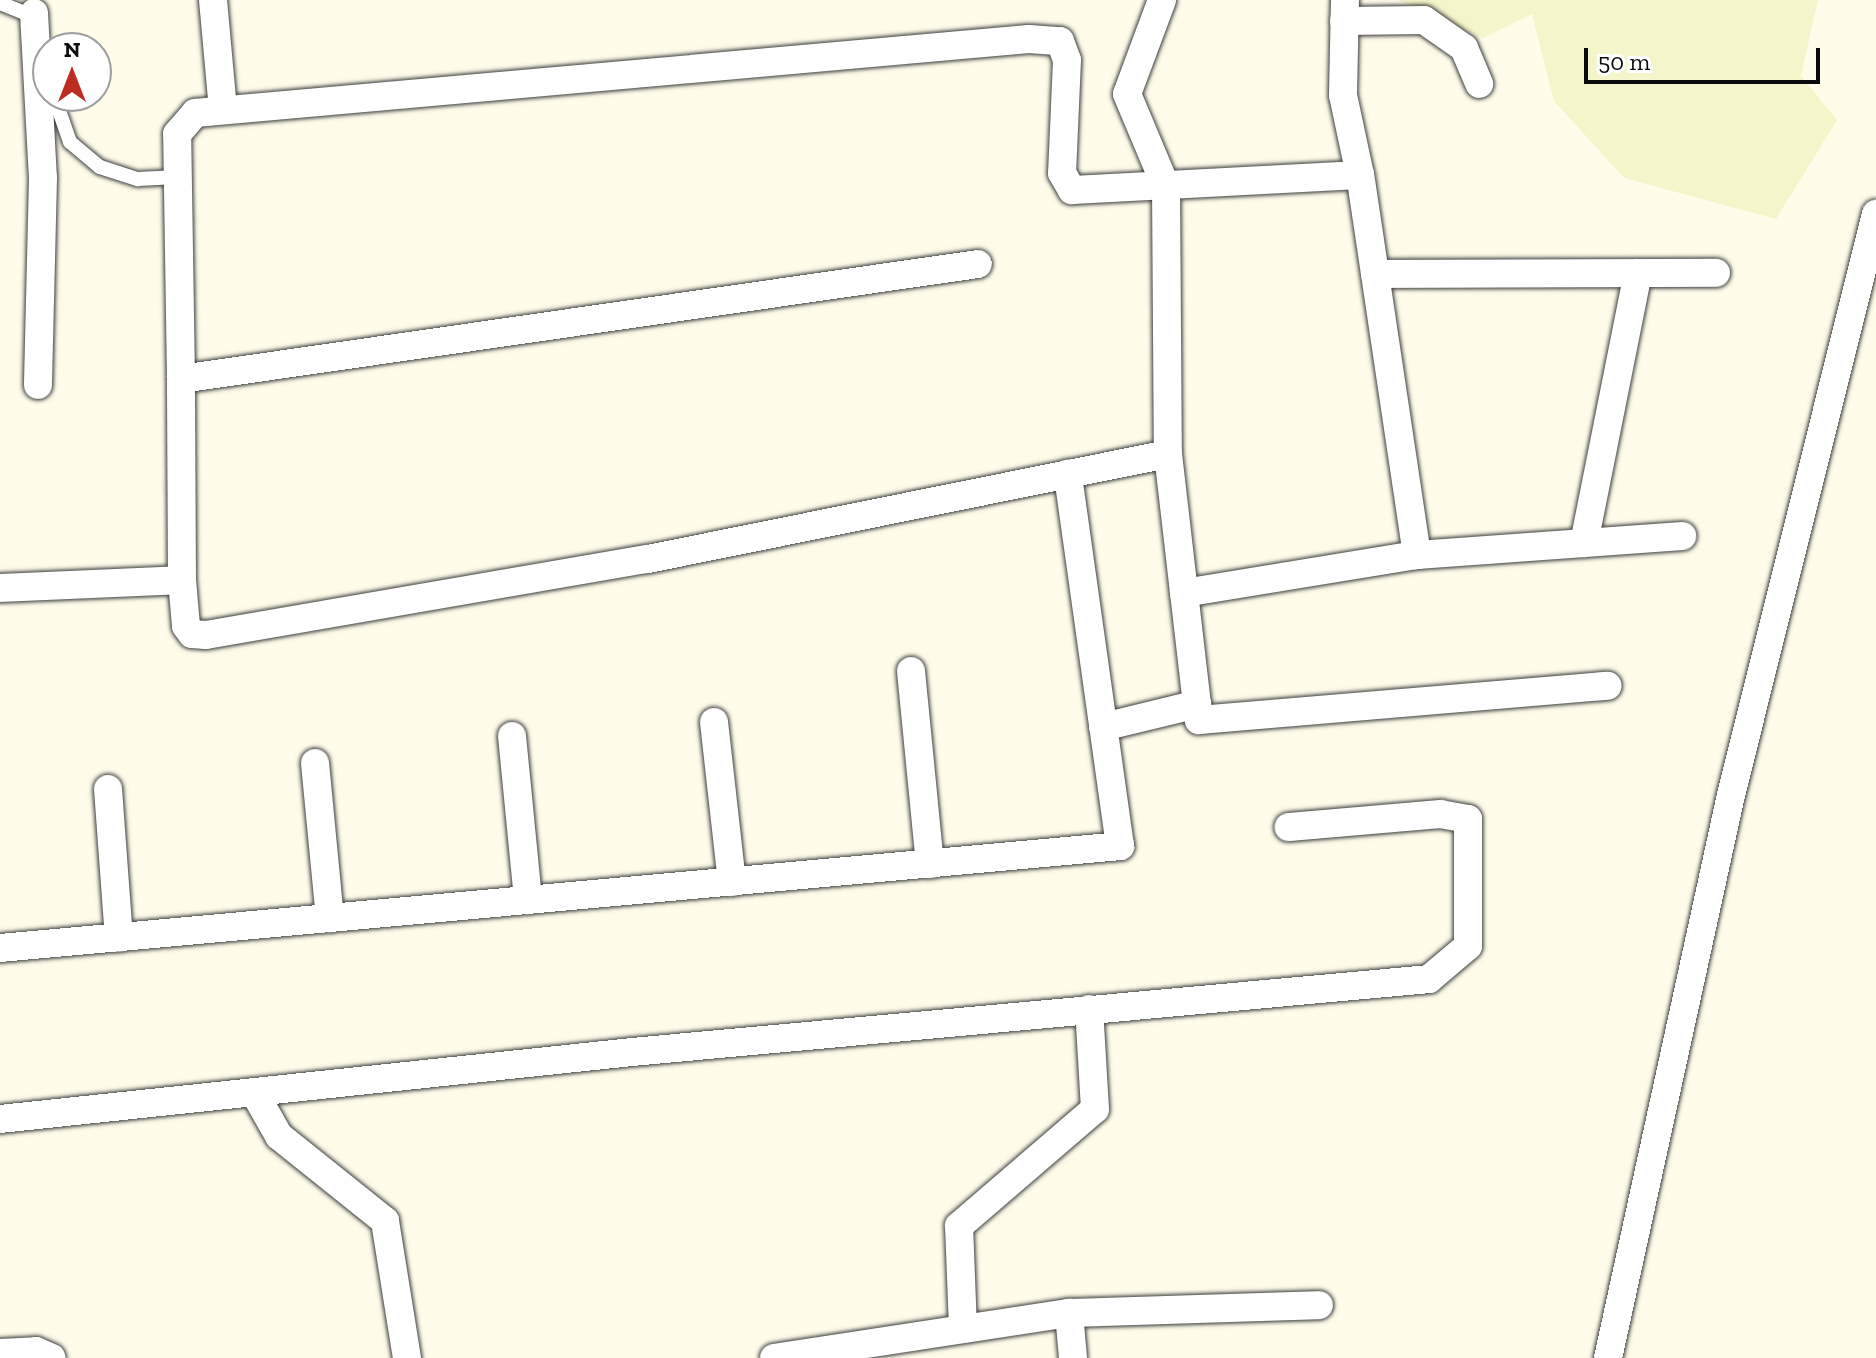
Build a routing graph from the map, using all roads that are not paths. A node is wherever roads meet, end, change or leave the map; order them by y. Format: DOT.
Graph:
graph roads {
  1 [pos="213,0"];
  2 [pos="1162,0"];
  3 [pos="0,3"];
  4 [pos="1344,10"];
  5 [pos="34,13"];
  6 [pos="39,32"];
  7 [pos="1479,84"];
  8 [pos="223,110"];
  9 [pos="60,112"];
  10 [pos="1360,175"];
  11 [pos="177,177"];
  12 [pos="1166,187"];
  13 [pos="1876,214"];
  14 [pos="978,264"];
  15 [pos="1638,273"];
  16 [pos="1716,273"];
  17 [pos="1375,274"];
  18 [pos="181,379"];
  19 [pos="38,385"];
  20 [pos="1168,454"];
  21 [pos="1068,474"];
  22 [pos="1682,536"];
  23 [pos="1584,543"];
  24 [pos="1417,555"];
  25 [pos="182,580"];
  26 [pos="0,588"];
  27 [pos="1184,593"];
  28 [pos="911,671"];
  29 [pos="1608,686"];
  30 [pos="1197,704"];
  31 [pos="714,722"];
  32 [pos="1103,727"];
  33 [pos="512,736"];
  34 [pos="315,763"];
  35 [pos="108,789"];
  36 [pos="1289,827"];
  37 [pos="930,864"];
  38 [pos="732,882"];
  39 [pos="528,900"];
  40 [pos="330,918"];
  41 [pos="119,938"];
  42 [pos="0,948"];
  43 [pos="1089,1009"];
  44 [pos="254,1092"];
  45 [pos="0,1119"];
  46 [pos="1319,1305"];
  47 [pos="1069,1313"];
  48 [pos="963,1329"];
  49 [pos="854,1351"];
  50 [pos="0,1353"];
  51 [pos="52,1358"];
  52 [pos="407,1358"];
  53 [pos="774,1358"];
  54 [pos="1073,1358"];
  55 [pos="1608,1358"];
  1 -- 8 [label="street"];
  2 -- 12 [label="street"];
  3 -- 5 [label="lane"];
  4 -- 7 [label="street"];
  4 -- 10 [label="street"];
  5 -- 6 [label="lane"];
  5 -- 19 [label="street"];
  8 -- 11 [label="street"];
  8 -- 12 [label="street"];
  9 -- 11 [label="lane"];
  10 -- 12 [label="street"];
  10 -- 17 [label="street"];
  11 -- 18 [label="street"];
  12 -- 20 [label="street"];
  13 -- 55 [label="street"];
  14 -- 18 [label="street"];
  15 -- 16 [label="street"];
  15 -- 17 [label="street"];
  15 -- 23 [label="street"];
  17 -- 24 [label="street"];
  18 -- 25 [label="street"];
  20 -- 21 [label="street"];
  20 -- 27 [label="street"];
  21 -- 25 [label="street"];
  21 -- 32 [label="street"];
  22 -- 23 [label="street"];
  23 -- 24 [label="street"];
  24 -- 27 [label="street"];
  25 -- 26 [label="street"];
  27 -- 30 [label="street"];
  28 -- 37 [label="street"];
  29 -- 30 [label="street"];
  30 -- 32 [label="street"];
  31 -- 38 [label="street"];
  32 -- 37 [label="street"];
  33 -- 39 [label="street"];
  34 -- 40 [label="street"];
  35 -- 41 [label="street"];
  36 -- 43 [label="street"];
  37 -- 38 [label="street"];
  38 -- 39 [label="street"];
  39 -- 40 [label="street"];
  40 -- 41 [label="street"];
  41 -- 42 [label="street"];
  43 -- 44 [label="street"];
  43 -- 48 [label="street"];
  44 -- 45 [label="street"];
  44 -- 52 [label="street"];
  46 -- 47 [label="street"];
  47 -- 48 [label="street"];
  47 -- 54 [label="street"];
  48 -- 49 [label="street"];
  49 -- 53 [label="street"];
  50 -- 51 [label="street"];
}
